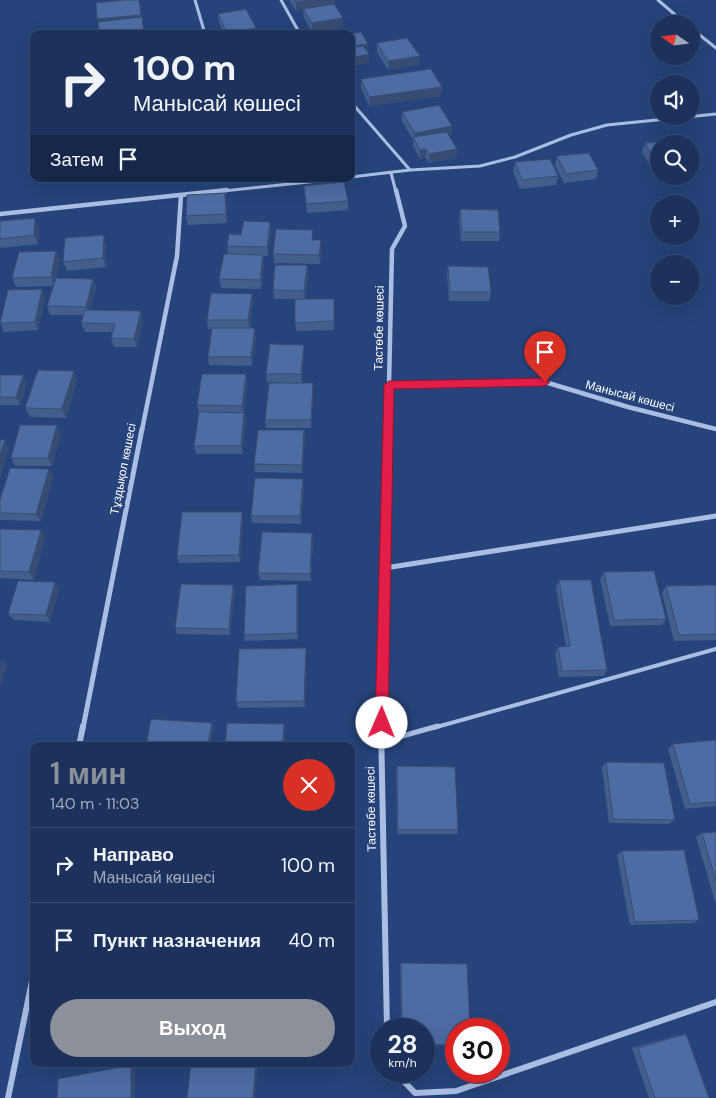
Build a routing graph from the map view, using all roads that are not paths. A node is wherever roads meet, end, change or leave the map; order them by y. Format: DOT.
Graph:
graph roads {
  1 [pos="195,0"];
  2 [pos="281,0"];
  3 [pos="658,0"];
  4 [pos="676,15"];
  5 [pos="204,30"];
  6 [pos="298,30"];
  7 [pos="700,35"];
  8 [pos="716,48"];
  9 [pos="355,107"];
  10 [pos="716,114"];
  11 [pos="410,170"];
  12 [pos="391,173"];
  13 [pos="355,177"];
  14 [pos="268,182"];
  15 [pos="308,182"];
  16 [pos="270,186"];
  17 [pos="181,195"];
  18 [pos="0,214"];
  19 [pos="389,385"];
  20 [pos="716,429"];
  21 [pos="716,516"];
  22 [pos="385,568"];
  23 [pos="716,649"];
  24 [pos="80,742"];
  25 [pos="381,742"];
  26 [pos="30,991"];
  27 [pos="716,1002"];
  28 [pos="387,1018"];
  29 [pos="405,1083"];
  30 [pos="8,1098"];
  1 -- 5 [label="street"];
  2 -- 6 [label="street"];
  3 -- 4 [label="street"];
  7 -- 8 [label="street"];
  9 -- 11 [label="street"];
  10 -- 11 [label="street"];
  11 -- 12 [label="street"];
  12 -- 13 [label="street"];
  12 -- 19 [label="street, Тастөбе көшесі"];
  14 -- 16 [label="street"];
  15 -- 16 [label="street"];
  16 -- 17 [label="street"];
  17 -- 18 [label="street"];
  17 -- 24 [label="street, Тұздықол көшесі"];
  19 -- 20 [label="street, Манысай көшесі"];
  19 -- 22 [label="street, Тастөбе көшесі"];
  21 -- 22 [label="street"];
  22 -- 25 [label="street, Тастөбе көшесі"];
  23 -- 25 [label="lane"];
  25 -- 28 [label="street, Тастөбе көшесі"];
  26 -- 30 [label="street"];
  27 -- 29 [label="street"];
}
